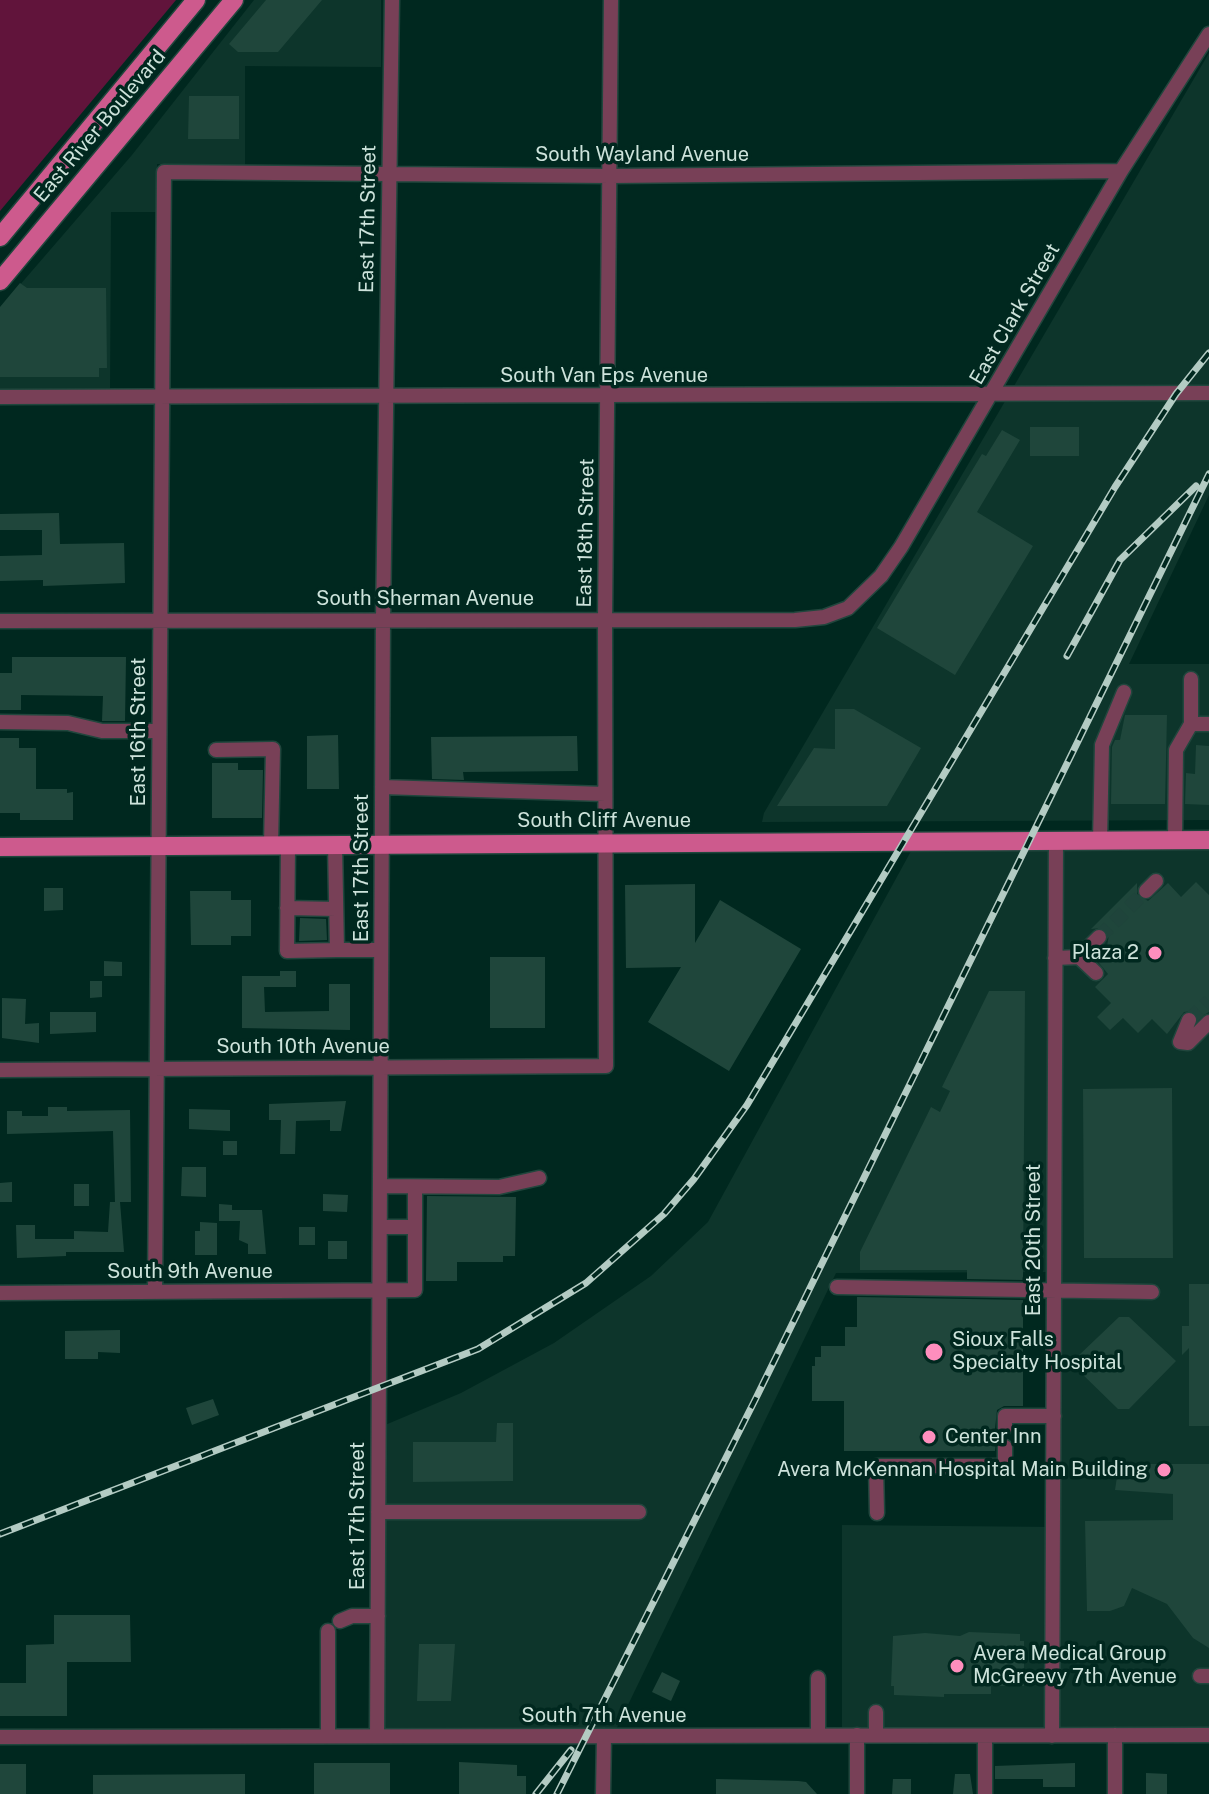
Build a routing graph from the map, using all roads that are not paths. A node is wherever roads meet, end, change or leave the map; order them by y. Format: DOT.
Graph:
graph roads {
  1 [pos="196,0"];
  2 [pos="234,0"];
  3 [pos="392,0"];
  4 [pos="611,0"];
  5 [pos="1209,34"];
  6 [pos="1121,171"];
  7 [pos="164,172"];
  8 [pos="389,175"];
  9 [pos="610,176"];
  10 [pos="0,237"];
  11 [pos="0,281"];
  12 [pos="1209,393"];
  13 [pos="991,394"];
  14 [pos="608,396"];
  15 [pos="0,397"];
  16 [pos="164,397"];
  17 [pos="385,398"];
  18 [pos="848,608"];
  19 [pos="383,619"];
  20 [pos="605,619"];
  21 [pos="160,620"];
  22 [pos="0,621"];
  23 [pos="1191,679"];
  24 [pos="1124,692"];
  25 [pos="0,722"];
  26 [pos="1191,724"];
  27 [pos="1209,724"];
  28 [pos="159,731"];
  29 [pos="216,750"];
  30 [pos="382,787"];
  31 [pos="605,794"];
  32 [pos="1175,840"];
  33 [pos="1209,840"];
  34 [pos="1056,841"];
  35 [pos="1100,841"];
  36 [pos="605,843"];
  37 [pos="335,844"];
  38 [pos="382,844"];
  39 [pos="280,845"];
  40 [pos="159,846"];
  41 [pos="0,847"];
  42 [pos="287,908"];
  43 [pos="336,909"];
  44 [pos="1099,937"];
  45 [pos="337,950"];
  46 [pos="381,950"];
  47 [pos="1079,957"];
  48 [pos="1055,958"];
  49 [pos="1096,973"];
  50 [pos="1189,1020"];
  51 [pos="1209,1022"];
  52 [pos="381,1066"];
  53 [pos="606,1066"];
  54 [pos="156,1069"];
  55 [pos="0,1070"];
  56 [pos="539,1178"];
  57 [pos="380,1186"];
  58 [pos="415,1187"];
  59 [pos="380,1227"];
  60 [pos="415,1227"];
  61 [pos="837,1287"];
  62 [pos="1054,1290"];
  63 [pos="379,1291"];
  64 [pos="155,1292"];
  65 [pos="1152,1292"];
  66 [pos="0,1293"];
  67 [pos="1054,1416"];
  68 [pos="1005,1428"];
  69 [pos="1005,1447"];
  70 [pos="378,1512"];
  71 [pos="639,1512"];
  72 [pos="877,1513"];
  73 [pos="378,1616"];
  74 [pos="818,1678"];
  75 [pos="876,1712"];
  76 [pos="377,1735"];
  77 [pos="818,1735"];
  78 [pos="857,1735"];
  79 [pos="876,1735"];
  80 [pos="1115,1735"];
  81 [pos="1209,1735"];
  82 [pos="328,1736"];
  83 [pos="604,1736"];
  84 [pos="985,1736"];
  85 [pos="1052,1736"];
  86 [pos="0,1737"];
  87 [pos="603,1794"];
  88 [pos="857,1794"];
  89 [pos="985,1794"];
  90 [pos="1115,1794"];
  1 -- 10 [label="main road, East River Boulevard"];
  2 -- 11 [label="main road, East River Boulevard"];
  3 -- 8 [label="street, East 17th Street"];
  4 -- 9 [label="street, East 18th Street"];
  5 -- 6 [label="street, East Clark Street"];
  6 -- 9 [label="street, South Wayland Avenue"];
  6 -- 13 [label="street, East Clark Street"];
  7 -- 8 [label="street, South Wayland Avenue"];
  7 -- 16 [label="street, East 16th Street"];
  8 -- 9 [label="street, South Wayland Avenue"];
  8 -- 17 [label="street, East 17th Street"];
  9 -- 14 [label="street, East 18th Street"];
  12 -- 13 [label="street, South Van Eps Avenue"];
  13 -- 14 [label="street, South Van Eps Avenue"];
  13 -- 18 [label="street, East Clark Street"];
  14 -- 17 [label="street, South Van Eps Avenue"];
  14 -- 20 [label="street, East 18th Street"];
  15 -- 16 [label="street, South Van Eps Avenue"];
  16 -- 17 [label="street, South Van Eps Avenue"];
  16 -- 21 [label="street, East 16th Street"];
  17 -- 19 [label="street, East 17th Street"];
  18 -- 20 [label="street, South Sherman Avenue"];
  19 -- 20 [label="street, South Sherman Avenue"];
  19 -- 21 [label="street, South Sherman Avenue"];
  19 -- 30 [label="street, East 17th Street"];
  20 -- 31 [label="street, East 18th Street"];
  21 -- 22 [label="street, South Sherman Avenue"];
  21 -- 28 [label="street, East 16th Street"];
  23 -- 26 [label="street"];
  24 -- 35 [label="street"];
  25 -- 28 [label="street"];
  26 -- 27 [label="street"];
  26 -- 32 [label="street"];
  28 -- 40 [label="street, East 16th Street"];
  29 -- 39 [label="street"];
  30 -- 31 [label="street"];
  30 -- 38 [label="street, East 17th Street"];
  31 -- 36 [label="street, East 18th Street"];
  32 -- 33 [label="main road, South Cliff Avenue"];
  32 -- 35 [label="main road, South Cliff Avenue"];
  34 -- 35 [label="main road, South Cliff Avenue"];
  34 -- 36 [label="main road, South Cliff Avenue"];
  34 -- 48 [label="street, East 20th Street"];
  36 -- 38 [label="main road, South Cliff Avenue"];
  36 -- 53 [label="street, East 18th Street"];
  37 -- 38 [label="main road, South Cliff Avenue"];
  37 -- 39 [label="main road, South Cliff Avenue"];
  37 -- 43 [label="street"];
  38 -- 46 [label="street, East 17th Street"];
  39 -- 40 [label="main road, South Cliff Avenue"];
  39 -- 42 [label="street"];
  40 -- 41 [label="main road, South Cliff Avenue"];
  40 -- 54 [label="street, East 16th Street"];
  42 -- 43 [label="street"];
  42 -- 45 [label="street"];
  43 -- 45 [label="street"];
  44 -- 47 [label="street"];
  45 -- 46 [label="street"];
  46 -- 52 [label="street, East 17th Street"];
  47 -- 48 [label="street"];
  47 -- 49 [label="street"];
  48 -- 62 [label="street, East 20th Street"];
  50 -- 51 [label="street"];
  52 -- 53 [label="street, South 10th Avenue"];
  52 -- 54 [label="street, South 10th Avenue"];
  52 -- 57 [label="street, East 17th Street"];
  54 -- 55 [label="street, South 10th Avenue"];
  54 -- 64 [label="street, East 16th Street"];
  56 -- 58 [label="street"];
  57 -- 58 [label="street"];
  57 -- 59 [label="street, East 17th Street"];
  58 -- 60 [label="street"];
  59 -- 60 [label="street"];
  59 -- 63 [label="street, East 17th Street"];
  60 -- 63 [label="street, South 9th Avenue"];
  61 -- 62 [label="street"];
  62 -- 65 [label="street"];
  62 -- 67 [label="street, East 20th Street"];
  63 -- 64 [label="street, South 9th Avenue"];
  63 -- 70 [label="street, East 17th Street"];
  64 -- 66 [label="street, South 9th Avenue"];
  67 -- 68 [label="street"];
  67 -- 85 [label="street, East 20th Street"];
  69 -- 72 [label="street"];
  70 -- 71 [label="street"];
  70 -- 73 [label="street, East 17th Street"];
  73 -- 76 [label="street, East 17th Street"];
  73 -- 82 [label="street"];
  74 -- 77 [label="street"];
  75 -- 79 [label="street"];
  76 -- 82 [label="street, South 7th Avenue"];
  76 -- 83 [label="street, South 7th Avenue"];
  77 -- 78 [label="street, South 7th Avenue"];
  77 -- 83 [label="street, South 7th Avenue"];
  78 -- 79 [label="street, South 7th Avenue"];
  78 -- 88 [label="street"];
  79 -- 84 [label="street, South 7th Avenue"];
  80 -- 81 [label="street, South 7th Avenue"];
  80 -- 85 [label="street, South 7th Avenue"];
  80 -- 90 [label="street"];
  82 -- 86 [label="street, South 7th Avenue"];
  83 -- 87 [label="street"];
  84 -- 85 [label="street, South 7th Avenue"];
  84 -- 89 [label="street"];
}
